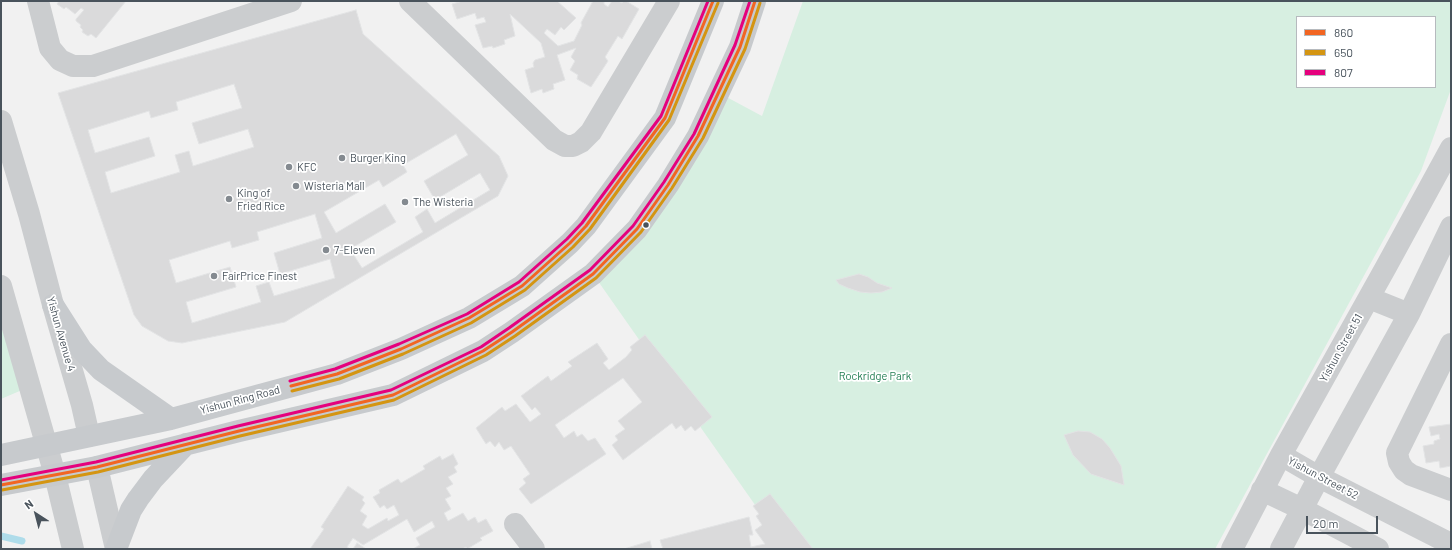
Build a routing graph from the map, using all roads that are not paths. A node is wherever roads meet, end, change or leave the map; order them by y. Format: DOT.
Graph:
graph roads {
  1 [pos="38,1"];
  2 [pos="291,1"];
  3 [pos="410,1"];
  4 [pos="669,1"];
  5 [pos="714,1"];
  6 [pos="755,1"];
  7 [pos="1,121"];
  8 [pos="1451,148"];
  9 [pos="1446,170"];
  10 [pos="1451,228"];
  11 [pos="1,286"];
  12 [pos="1369,298"];
  13 [pos="52,305"];
  14 [pos="1409,314"];
  15 [pos="1451,344"];
  16 [pos="171,419"];
  17 [pos="89,436"];
  18 [pos="186,444"];
  19 [pos="46,445"];
  20 [pos="1,455"];
  21 [pos="1281,455"];
  22 [pos="97,467"];
  23 [pos="55,474"];
  24 [pos="1319,478"];
  25 [pos="1,485"];
  26 [pos="1262,490"];
  27 [pos="1451,490"];
  28 [pos="1302,509"];
  29 [pos="515,524"];
  30 [pos="1451,544"];
  31 [pos="73,549"];
  32 [pos="116,549"];
  33 [pos="534,549"];
  34 [pos="1232,549"];
  35 [pos="1281,549"];
  36 [pos="1378,549"];
  1 -- 2 [label="street"];
  3 -- 4 [label="street"];
  5 -- 16 [label="main road, Yishun Ring Road"];
  6 -- 18 [label="main road"];
  7 -- 13 [label="street, Yishun Avenue 4"];
  8 -- 9 [label="street, Yishun Street 51"];
  9 -- 12 [label="street, Yishun Street 51"];
  10 -- 14 [label="street"];
  11 -- 19 [label="street"];
  12 -- 14 [label="street"];
  12 -- 21 [label="street, Yishun Street 51"];
  13 -- 16 [label="main road"];
  13 -- 17 [label="street, Yishun Avenue 4"];
  14 -- 24 [label="street"];
  15 -- 27 [label="street"];
  16 -- 17 [label="main road, Yishun Ring Road"];
  17 -- 19 [label="main road, Yishun Ring Road"];
  17 -- 22 [label="main road, Yishun Avenue 4"];
  18 -- 22 [label="main road"];
  18 -- 32 [label="main road"];
  19 -- 20 [label="main road, Yishun Ring Road"];
  19 -- 23 [label="street"];
  21 -- 24 [label="street, Yishun Street 52"];
  21 -- 26 [label="street, Yishun Street 51"];
  22 -- 23 [label="main road"];
  22 -- 32 [label="street, Yishun Avenue 4"];
  23 -- 25 [label="main road"];
  23 -- 31 [label="street"];
  24 -- 28 [label="street"];
  24 -- 30 [label="street, Yishun Street 52"];
  26 -- 28 [label="street"];
  26 -- 34 [label="street, Yishun Street 51"];
  28 -- 35 [label="street"];
  28 -- 36 [label="street"];
  29 -- 33 [label="street"];
}
